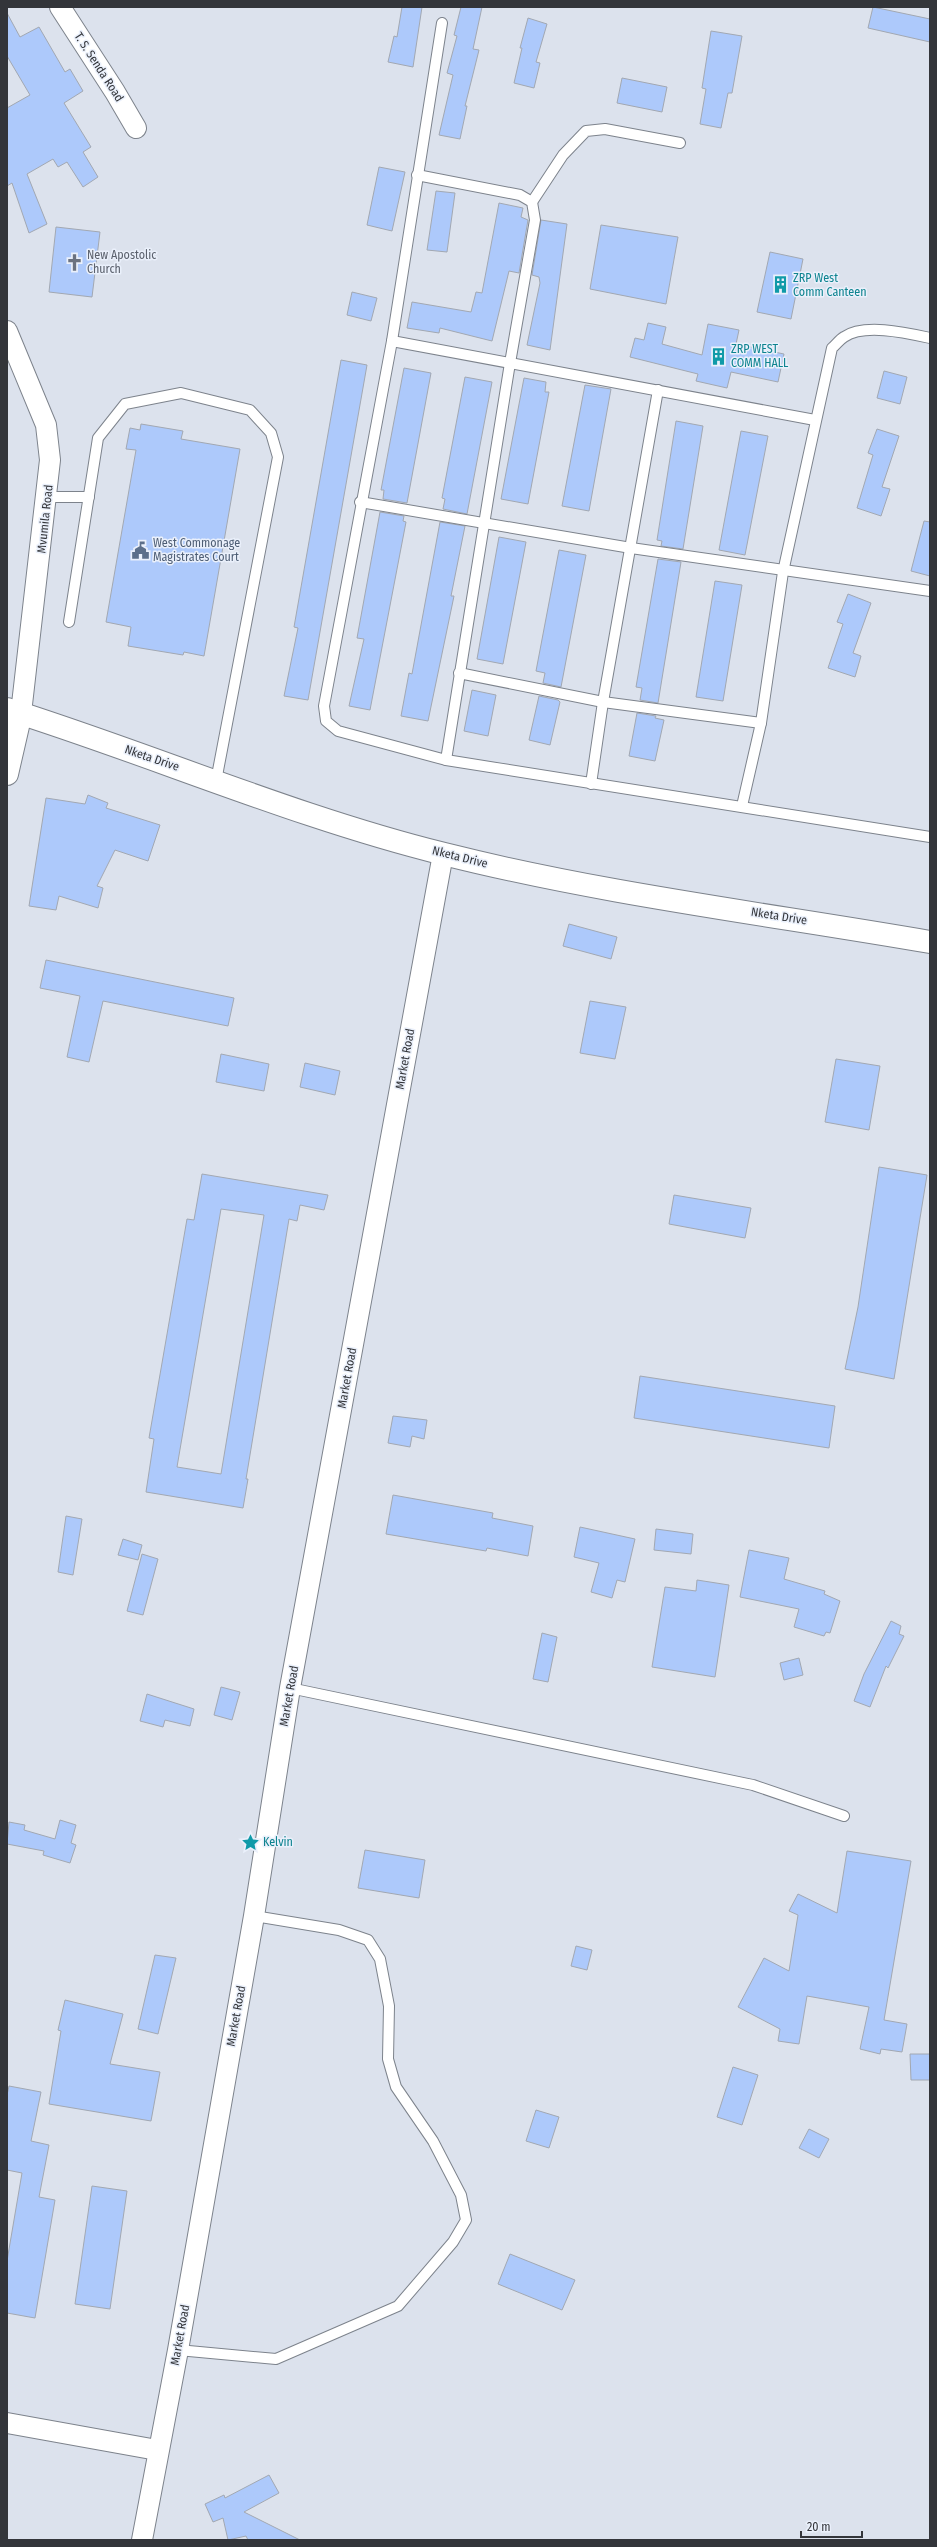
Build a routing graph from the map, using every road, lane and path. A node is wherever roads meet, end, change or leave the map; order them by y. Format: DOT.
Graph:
graph roads {
  1 [pos="60,7"];
  2 [pos="442,23"];
  3 [pos="136,128"];
  4 [pos="680,142"];
  5 [pos="417,175"];
  6 [pos="532,202"];
  7 [pos="930,338"];
  8 [pos="9,340"];
  9 [pos="392,341"];
  10 [pos="510,363"];
  11 [pos="658,390"];
  12 [pos="815,420"];
  13 [pos="89,496"];
  14 [pos="48,497"];
  15 [pos="360,502"];
  16 [pos="484,522"];
  17 [pos="631,548"];
  18 [pos="784,572"];
  19 [pos="930,591"];
  20 [pos="69,622"];
  21 [pos="459,673"];
  22 [pos="603,702"];
  23 [pos="14,711"];
  24 [pos="761,723"];
  25 [pos="446,760"];
  26 [pos="7,772"];
  27 [pos="216,781"];
  28 [pos="591,784"];
  29 [pos="742,806"];
  30 [pos="930,837"];
  31 [pos="443,854"];
  32 [pos="930,942"];
  33 [pos="290,1688"];
  34 [pos="844,1816"];
  35 [pos="254,1916"];
  36 [pos="178,2350"];
  37 [pos="7,2423"];
  38 [pos="157,2450"];
  39 [pos="142,2540"];
  1 -- 3 [label="street, T. S. Senda Road"];
  2 -- 5 [label="lane"];
  4 -- 6 [label="lane"];
  5 -- 6 [label="lane"];
  5 -- 9 [label="lane"];
  6 -- 10 [label="lane"];
  7 -- 12 [label="lane"];
  8 -- 14 [label="street, Mvumila Road"];
  9 -- 10 [label="lane"];
  9 -- 15 [label="lane"];
  10 -- 11 [label="lane"];
  10 -- 16 [label="lane"];
  11 -- 12 [label="lane"];
  11 -- 17 [label="lane"];
  12 -- 18 [label="lane"];
  13 -- 14 [label="lane"];
  13 -- 20 [label="lane"];
  13 -- 27 [label="lane"];
  14 -- 23 [label="street, Mvumila Road"];
  15 -- 16 [label="lane"];
  15 -- 25 [label="lane"];
  16 -- 17 [label="lane"];
  16 -- 21 [label="lane"];
  17 -- 18 [label="lane"];
  17 -- 22 [label="lane"];
  18 -- 19 [label="lane"];
  18 -- 24 [label="lane"];
  21 -- 22 [label="lane"];
  21 -- 25 [label="lane"];
  22 -- 24 [label="lane"];
  22 -- 28 [label="lane"];
  23 -- 26 [label="street"];
  23 -- 27 [label="street, Nketa Drive"];
  24 -- 29 [label="lane"];
  25 -- 28 [label="lane"];
  27 -- 31 [label="street, Nketa Drive"];
  28 -- 29 [label="lane"];
  29 -- 30 [label="lane"];
  31 -- 32 [label="street, Nketa Drive"];
  31 -- 33 [label="street, Market Road"];
  33 -- 34 [label="lane"];
  33 -- 35 [label="street, Market Road"];
  35 -- 36 [label="street, Market Road"];
  35 -- 36 [label="lane"];
  36 -- 38 [label="street, Market Road"];
  37 -- 38 [label="street"];
  38 -- 39 [label="street, Market Road"];
}
